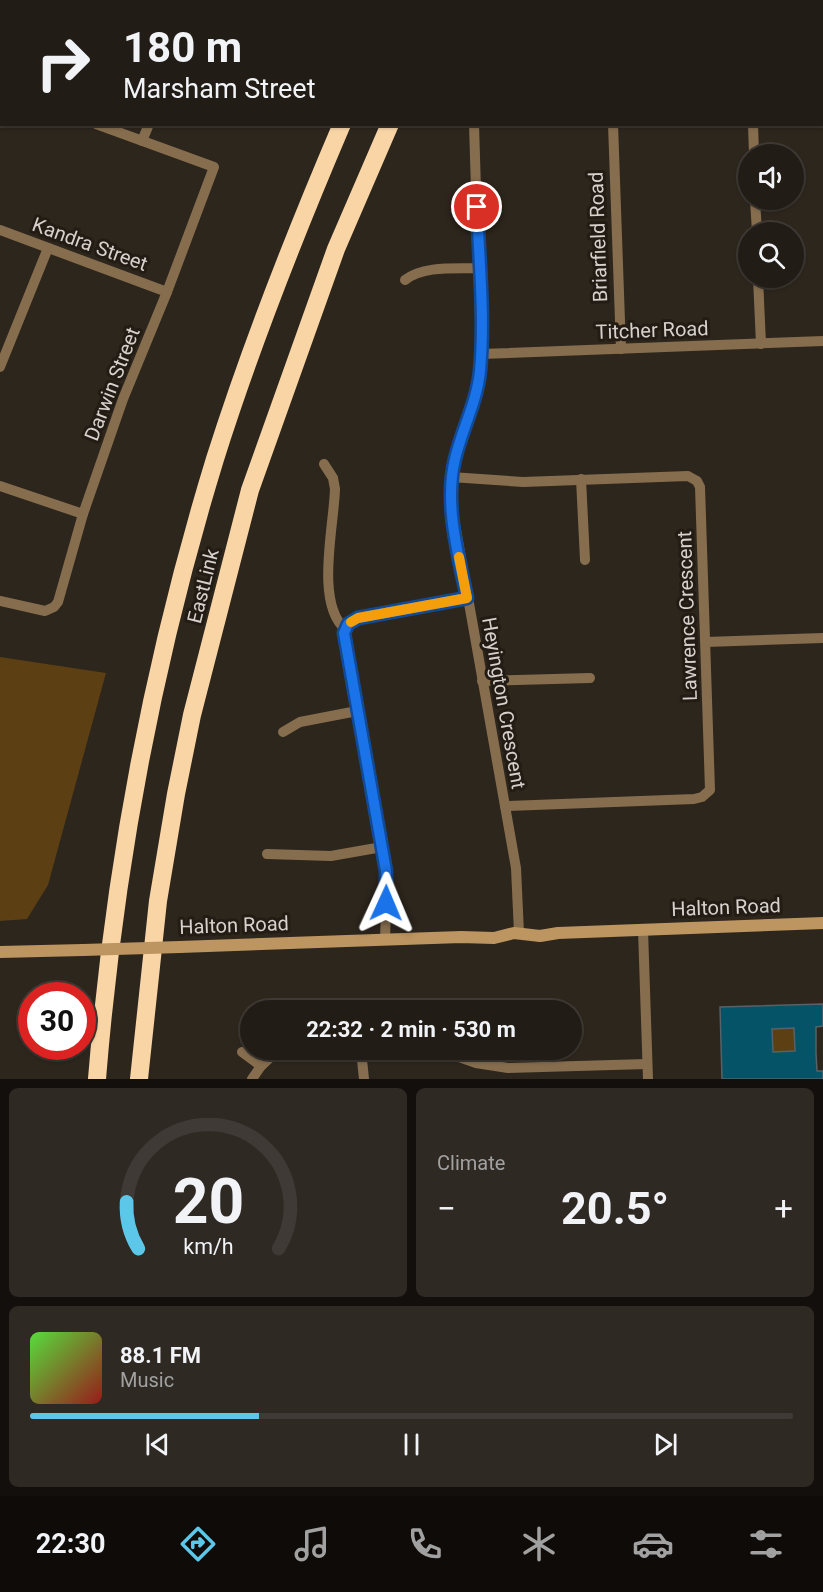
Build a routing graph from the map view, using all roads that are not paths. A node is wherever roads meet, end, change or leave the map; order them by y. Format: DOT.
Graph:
graph roads {
  1 [pos="101,126"];
  2 [pos="148,126"];
  3 [pos="341,126"];
  4 [pos="389,126"];
  5 [pos="474,126"];
  6 [pos="613,126"];
  7 [pos="753,126"];
  8 [pos="142,141"];
  9 [pos="754,144"];
  10 [pos="0,230"];
  11 [pos="48,248"];
  12 [pos="480,268"];
  13 [pos="405,280"];
  14 [pos="758,288"];
  15 [pos="167,292"];
  16 [pos="823,341"];
  17 [pos="760,344"];
  18 [pos="621,349"];
  19 [pos="481,354"];
  20 [pos="0,367"];
  21 [pos="324,464"];
  22 [pos="451,477"];
  23 [pos="581,479"];
  24 [pos="0,486"];
  25 [pos="83,514"];
  26 [pos="585,560"];
  27 [pos="467,598"];
  28 [pos="0,601"];
  29 [pos="345,629"];
  30 [pos="823,638"];
  31 [pos="706,642"];
  32 [pos="590,678"];
  33 [pos="482,681"];
  34 [pos="357,711"];
  35 [pos="283,732"];
  36 [pos="505,806"];
  37 [pos="382,847"];
  38 [pos="267,854"];
  39 [pos="823,923"];
  40 [pos="519,929"];
  41 [pos="643,930"];
  42 [pos="385,939"];
  43 [pos="0,952"];
  44 [pos="253,1060"];
  45 [pos="267,1060"];
  46 [pos="362,1060"];
  47 [pos="466,1060"];
  48 [pos="647,1064"];
  49 [pos="261,1066"];
  50 [pos="507,1074"];
  51 [pos="97,1079"];
  52 [pos="139,1079"];
  53 [pos="252,1079"];
  54 [pos="364,1079"];
  55 [pos="648,1079"];
  1 -- 8 [label="street"];
  2 -- 8 [label="street"];
  3 -- 51 [label="highway, EastLink"];
  4 -- 52 [label="highway, EastLink"];
  5 -- 12 [label="street, Heyington Crescent"];
  6 -- 18 [label="street, Briarfield Road"];
  7 -- 9 [label="street"];
  8 -- 15 [label="street, Darwin Street"];
  10 -- 11 [label="street, Kandra Street"];
  11 -- 15 [label="street, Kandra Street"];
  11 -- 20 [label="street"];
  12 -- 13 [label="street"];
  12 -- 19 [label="street, Heyington Crescent"];
  14 -- 17 [label="street"];
  15 -- 25 [label="street, Darwin Street"];
  16 -- 17 [label="street, Titcher Road"];
  17 -- 18 [label="street, Titcher Road"];
  18 -- 19 [label="street, Titcher Road"];
  19 -- 22 [label="street, Heyington Crescent"];
  21 -- 29 [label="street"];
  22 -- 23 [label="street, Lawrence Crescent"];
  22 -- 27 [label="street, Heyington Crescent"];
  23 -- 26 [label="street"];
  23 -- 31 [label="street, Lawrence Crescent"];
  24 -- 25 [label="street"];
  25 -- 28 [label="street, Darwin Street"];
  27 -- 29 [label="street"];
  27 -- 33 [label="street, Heyington Crescent"];
  29 -- 34 [label="street"];
  30 -- 31 [label="street"];
  31 -- 36 [label="street, Lawrence Crescent"];
  32 -- 33 [label="street"];
  33 -- 36 [label="street, Heyington Crescent"];
  34 -- 35 [label="street"];
  34 -- 37 [label="street"];
  36 -- 40 [label="street, Heyington Crescent"];
  37 -- 38 [label="street"];
  37 -- 42 [label="street"];
  39 -- 41 [label="main road, Halton Road"];
  40 -- 41 [label="main road, Halton Road"];
  40 -- 42 [label="main road, Halton Road"];
  41 -- 48 [label="street"];
  42 -- 43 [label="main road, Halton Road, bridge"];
  44 -- 49 [label="street"];
  45 -- 49 [label="street"];
  46 -- 54 [label="street"];
  47 -- 50 [label="street"];
  48 -- 50 [label="street"];
  48 -- 55 [label="street"];
  49 -- 53 [label="street"];
}
